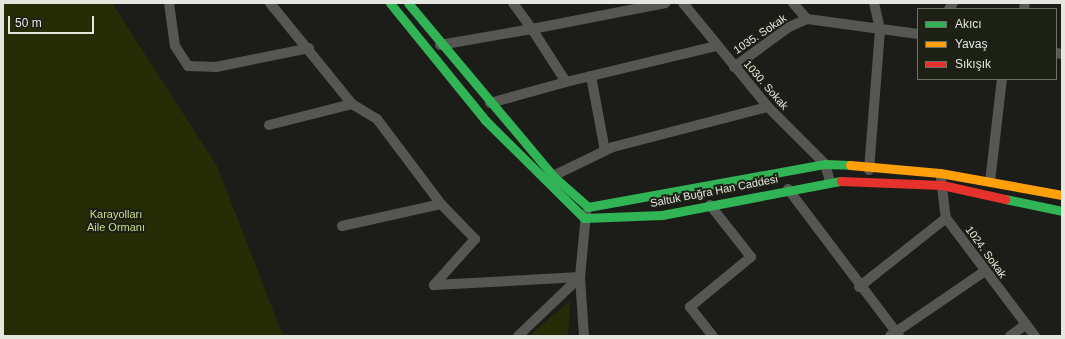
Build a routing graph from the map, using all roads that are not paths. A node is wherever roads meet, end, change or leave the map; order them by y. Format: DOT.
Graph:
graph roads {
  1 [pos="169,3"];
  2 [pos="270,3"];
  3 [pos="390,3"];
  4 [pos="408,3"];
  5 [pos="513,3"];
  6 [pos="666,3"];
  7 [pos="683,3"];
  8 [pos="793,3"];
  9 [pos="874,3"];
  10 [pos="807,19"];
  11 [pos="532,29"];
  12 [pos="880,29"];
  13 [pos="917,34"];
  14 [pos="440,45"];
  15 [pos="716,46"];
  16 [pos="309,48"];
  17 [pos="734,66"];
  18 [pos="591,76"];
  19 [pos="1002,80"];
  20 [pos="566,82"];
  21 [pos="490,103"];
  22 [pos="352,104"];
  23 [pos="768,107"];
  24 [pos="269,125"];
  25 [pos="605,151"];
  26 [pos="825,164"];
  27 [pos="869,164"];
  28 [pos="940,173"];
  29 [pos="553,176"];
  30 [pos="868,180"];
  31 [pos="830,181"];
  32 [pos="990,182"];
  33 [pos="942,185"];
  34 [pos="788,189"];
  35 [pos="1062,195"];
  36 [pos="441,204"];
  37 [pos="710,205"];
  38 [pos="588,207"];
  39 [pos="1062,211"];
  40 [pos="584,218"];
  41 [pos="946,218"];
  42 [pos="342,226"];
  43 [pos="985,271"];
  44 [pos="580,277"];
  45 [pos="859,287"];
  46 [pos="1025,324"];
  47 [pos="895,335"];
  48 [pos="518,336"];
  49 [pos="584,336"];
  50 [pos="713,336"];
  51 [pos="1010,336"];
  52 [pos="1035,336"];
  1 -- 16 [label="street"];
  2 -- 16 [label="street"];
  3 -- 40 [label="street"];
  4 -- 14 [label="street"];
  5 -- 11 [label="street"];
  6 -- 11 [label="street"];
  7 -- 15 [label="street, 1030. Sokak"];
  8 -- 10 [label="street"];
  9 -- 12 [label="street"];
  10 -- 12 [label="street"];
  10 -- 17 [label="street, 1035. Sokak"];
  11 -- 14 [label="street"];
  11 -- 20 [label="street"];
  12 -- 13 [label="street"];
  12 -- 27 [label="street"];
  14 -- 21 [label="street"];
  15 -- 17 [label="street, 1030. Sokak"];
  15 -- 18 [label="street"];
  16 -- 22 [label="street"];
  17 -- 23 [label="street, 1030. Sokak"];
  18 -- 20 [label="street"];
  18 -- 25 [label="street"];
  19 -- 32 [label="street"];
  20 -- 21 [label="street"];
  21 -- 29 [label="street"];
  22 -- 24 [label="street"];
  22 -- 36 [label="street"];
  23 -- 25 [label="street"];
  23 -- 26 [label="street, 1030. Sokak"];
  25 -- 29 [label="street"];
  26 -- 27 [label="street, Saltuk Buğra Han Caddesi"];
  26 -- 31 [label="street, 1030. Sokak"];
  26 -- 38 [label="street, Saltuk Buğra Han Caddesi"];
  27 -- 28 [label="street, Saltuk Buğra Han Caddesi"];
  27 -- 30 [label="street"];
  28 -- 32 [label="street, Saltuk Buğra Han Caddesi"];
  28 -- 33 [label="street, 1024. Sokak"];
  29 -- 38 [label="street"];
  30 -- 31 [label="street, Saltuk Buğra Han Caddesi"];
  30 -- 33 [label="street, Saltuk Buğra Han Caddesi"];
  31 -- 34 [label="street, Saltuk Buğra Han Caddesi"];
  32 -- 35 [label="street, Saltuk Buğra Han Caddesi"];
  33 -- 39 [label="street, Saltuk Buğra Han Caddesi"];
  33 -- 41 [label="street, 1024. Sokak"];
  34 -- 37 [label="street, Saltuk Buğra Han Caddesi"];
  34 -- 45 [label="street"];
  36 -- 42 [label="street"];
  36 -- 44 [label="street"];
  37 -- 40 [label="street, Saltuk Buğra Han Caddesi"];
  37 -- 50 [label="street"];
  38 -- 40 [label="street"];
  40 -- 44 [label="street"];
  41 -- 43 [label="street, 1024. Sokak"];
  41 -- 45 [label="street"];
  43 -- 46 [label="street, 1024. Sokak"];
  43 -- 47 [label="street"];
  44 -- 48 [label="street"];
  44 -- 49 [label="street"];
  45 -- 47 [label="street"];
  46 -- 51 [label="street"];
  46 -- 52 [label="street, 1024. Sokak"];
}
